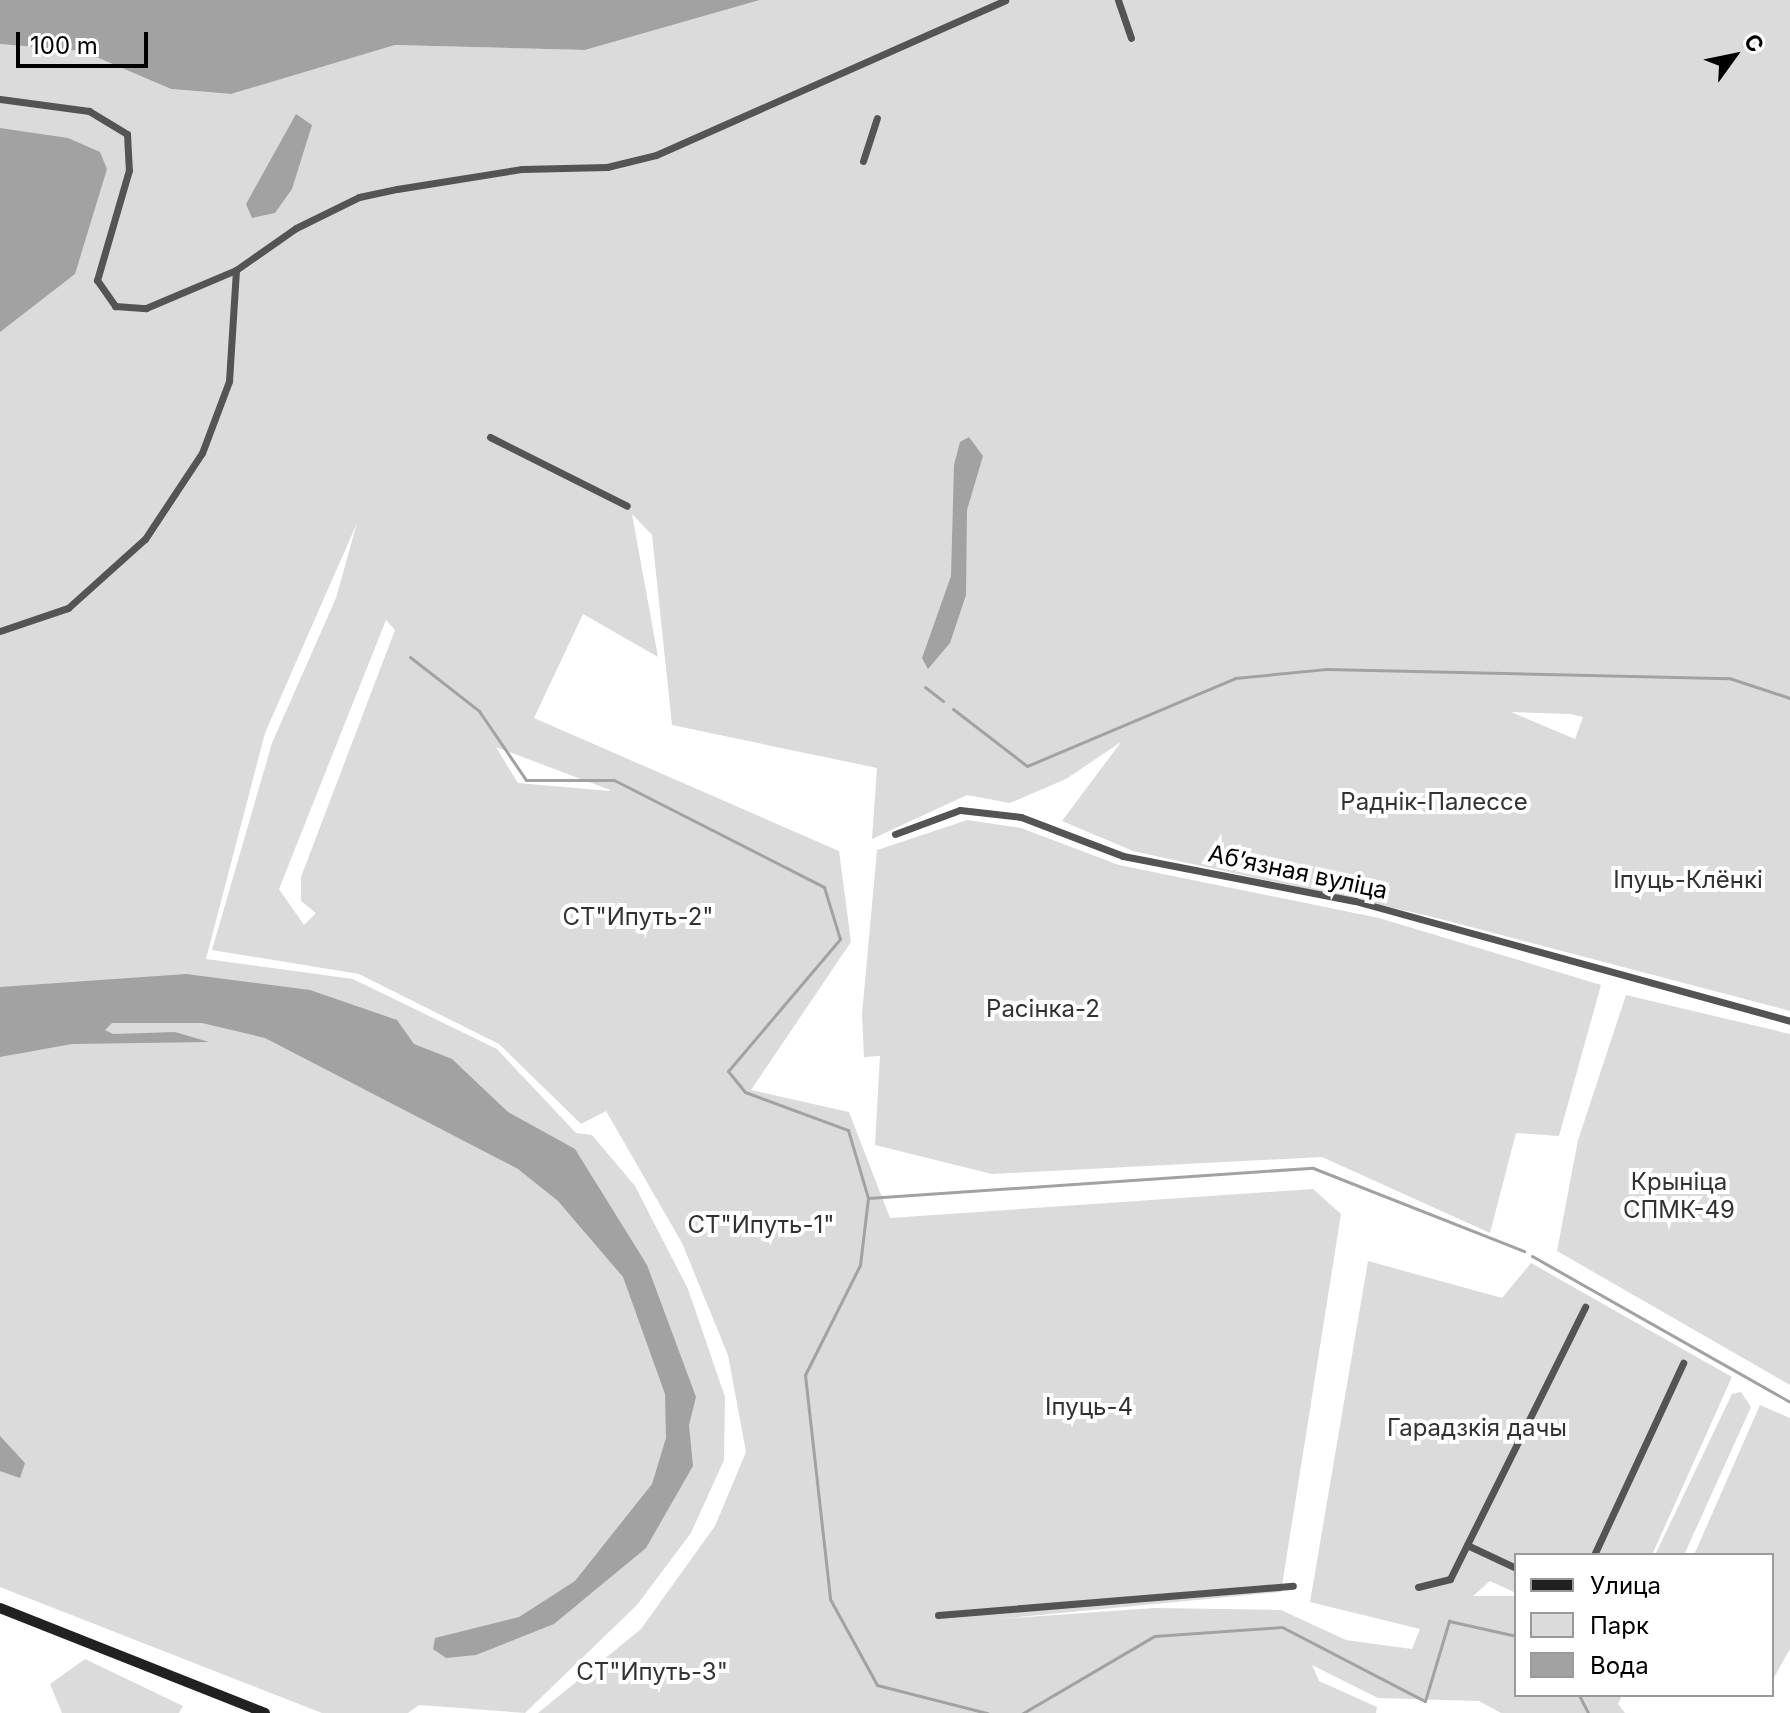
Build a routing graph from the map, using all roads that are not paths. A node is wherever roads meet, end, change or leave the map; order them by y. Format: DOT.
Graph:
graph roads {
  1 [pos="1005,0"];
  2 [pos="1118,0"];
  3 [pos="1131,38"];
  4 [pos="0,99"];
  5 [pos="877,118"];
  6 [pos="863,161"];
  7 [pos="236,270"];
  8 [pos="490,437"];
  9 [pos="627,506"];
  10 [pos="0,631"];
  11 [pos="895,834"];
  12 [pos="1790,1021"];
  13 [pos="1585,1307"];
  14 [pos="1683,1363"];
  15 [pos="1467,1545"];
  16 [pos="1595,1553"];
  17 [pos="1514,1567"];
  18 [pos="1293,1586"];
  19 [pos="1418,1587"];
  20 [pos="0,1608"];
  21 [pos="938,1615"];
  22 [pos="265,1713"];
  1 -- 7 [label="street"];
  2 -- 3 [label="street"];
  4 -- 7 [label="street"];
  5 -- 6 [label="street"];
  7 -- 10 [label="street"];
  8 -- 9 [label="street"];
  11 -- 12 [label="street, Абʼязная вуліца"];
  13 -- 15 [label="street"];
  14 -- 16 [label="street"];
  15 -- 17 [label="street"];
  15 -- 19 [label="street"];
  18 -- 21 [label="street"];
  20 -- 22 [label="street"];
}
